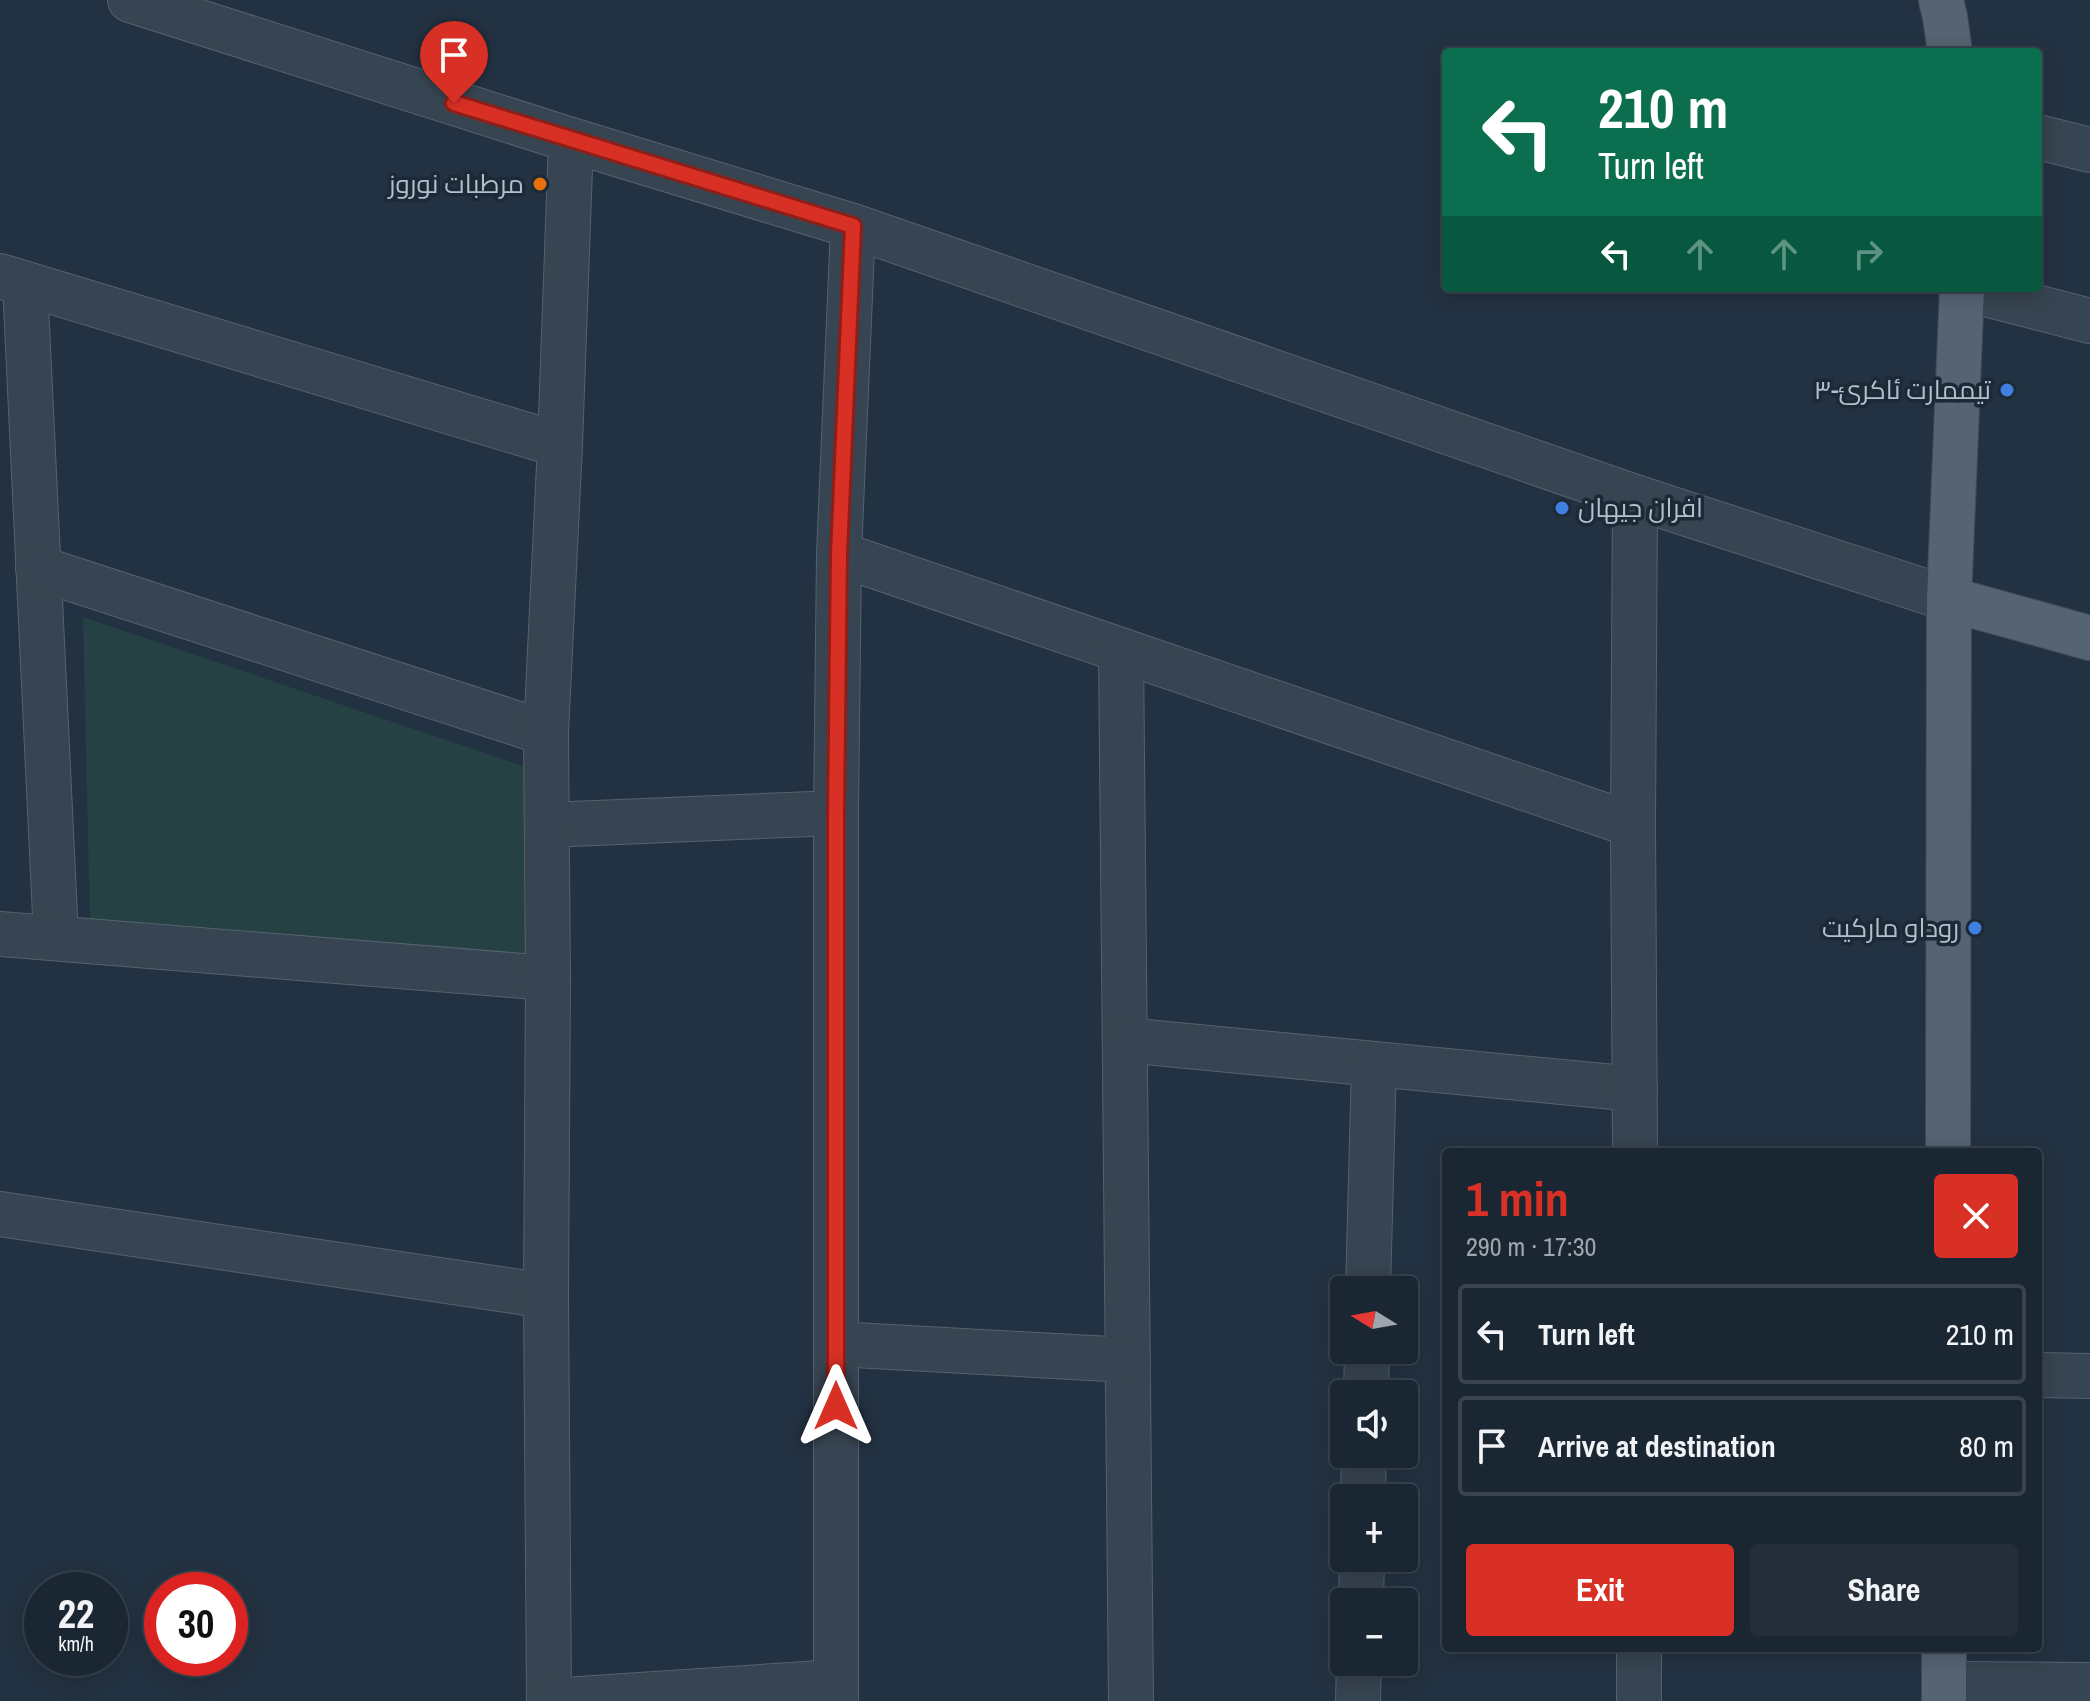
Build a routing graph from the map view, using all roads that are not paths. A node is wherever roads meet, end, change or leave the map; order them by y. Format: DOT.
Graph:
graph roads {
  1 [pos="130,0"];
  2 [pos="1941,0"];
  3 [pos="1949,48"];
  4 [pos="2042,138"];
  5 [pos="571,140"];
  6 [pos="2090,150"];
  7 [pos="853,226"];
  8 [pos="13,280"];
  9 [pos="1962,292"];
  10 [pos="1978,292"];
  11 [pos="2090,321"];
  12 [pos="560,445"];
  13 [pos="1635,497"];
  14 [pos="839,554"];
  15 [pos="38,568"];
  16 [pos="1949,599"];
  17 [pos="2090,638"];
  18 [pos="1121,650"];
  19 [pos="546,733"];
  20 [pos="836,813"];
  21 [pos="547,825"];
  22 [pos="1633,825"];
  23 [pos="0,934"];
  24 [pos="56,937"];
  25 [pos="548,978"];
  26 [pos="1125,1040"];
  27 [pos="1374,1064"];
  28 [pos="1635,1089"];
  29 [pos="1635,1148"];
  30 [pos="1948,1148"];
  31 [pos="0,1214"];
  32 [pos="1368,1276"];
  33 [pos="546,1296"];
  34 [pos="836,1344"];
  35 [pos="1128,1360"];
  36 [pos="2042,1375"];
  37 [pos="2090,1376"];
  38 [pos="1639,1652"];
  39 [pos="1359,1676"];
  40 [pos="1944,1678"];
  41 [pos="2090,1685"];
  42 [pos="836,1691"];
  43 [pos="549,1701"];
  44 [pos="1131,1701"];
  45 [pos="1358,1701"];
  46 [pos="1639,1701"];
  1 -- 5 [label="street"];
  2 -- 3 [label="main road"];
  4 -- 6 [label="street"];
  5 -- 7 [label="street"];
  5 -- 12 [label="street"];
  7 -- 13 [label="street"];
  7 -- 14 [label="street"];
  8 -- 12 [label="street"];
  8 -- 15 [label="street"];
  9 -- 16 [label="main road"];
  10 -- 11 [label="street"];
  12 -- 19 [label="street"];
  13 -- 16 [label="street"];
  13 -- 22 [label="street"];
  14 -- 18 [label="street"];
  14 -- 20 [label="street"];
  15 -- 19 [label="street"];
  15 -- 24 [label="street"];
  16 -- 17 [label="main road"];
  16 -- 30 [label="main road"];
  18 -- 22 [label="street"];
  18 -- 26 [label="street"];
  19 -- 21 [label="street"];
  20 -- 21 [label="street"];
  20 -- 34 [label="street"];
  21 -- 25 [label="street"];
  22 -- 28 [label="street"];
  23 -- 24 [label="street"];
  24 -- 25 [label="street"];
  25 -- 33 [label="street"];
  26 -- 27 [label="street"];
  26 -- 35 [label="street"];
  27 -- 28 [label="street"];
  27 -- 32 [label="street"];
  28 -- 29 [label="street"];
  31 -- 33 [label="street"];
  33 -- 43 [label="street"];
  34 -- 35 [label="street"];
  34 -- 42 [label="street"];
  35 -- 44 [label="street"];
  36 -- 37 [label="street"];
  38 -- 46 [label="street"];
  39 -- 45 [label="street"];
  40 -- 41 [label="street"];
  42 -- 43 [label="street"];
}
